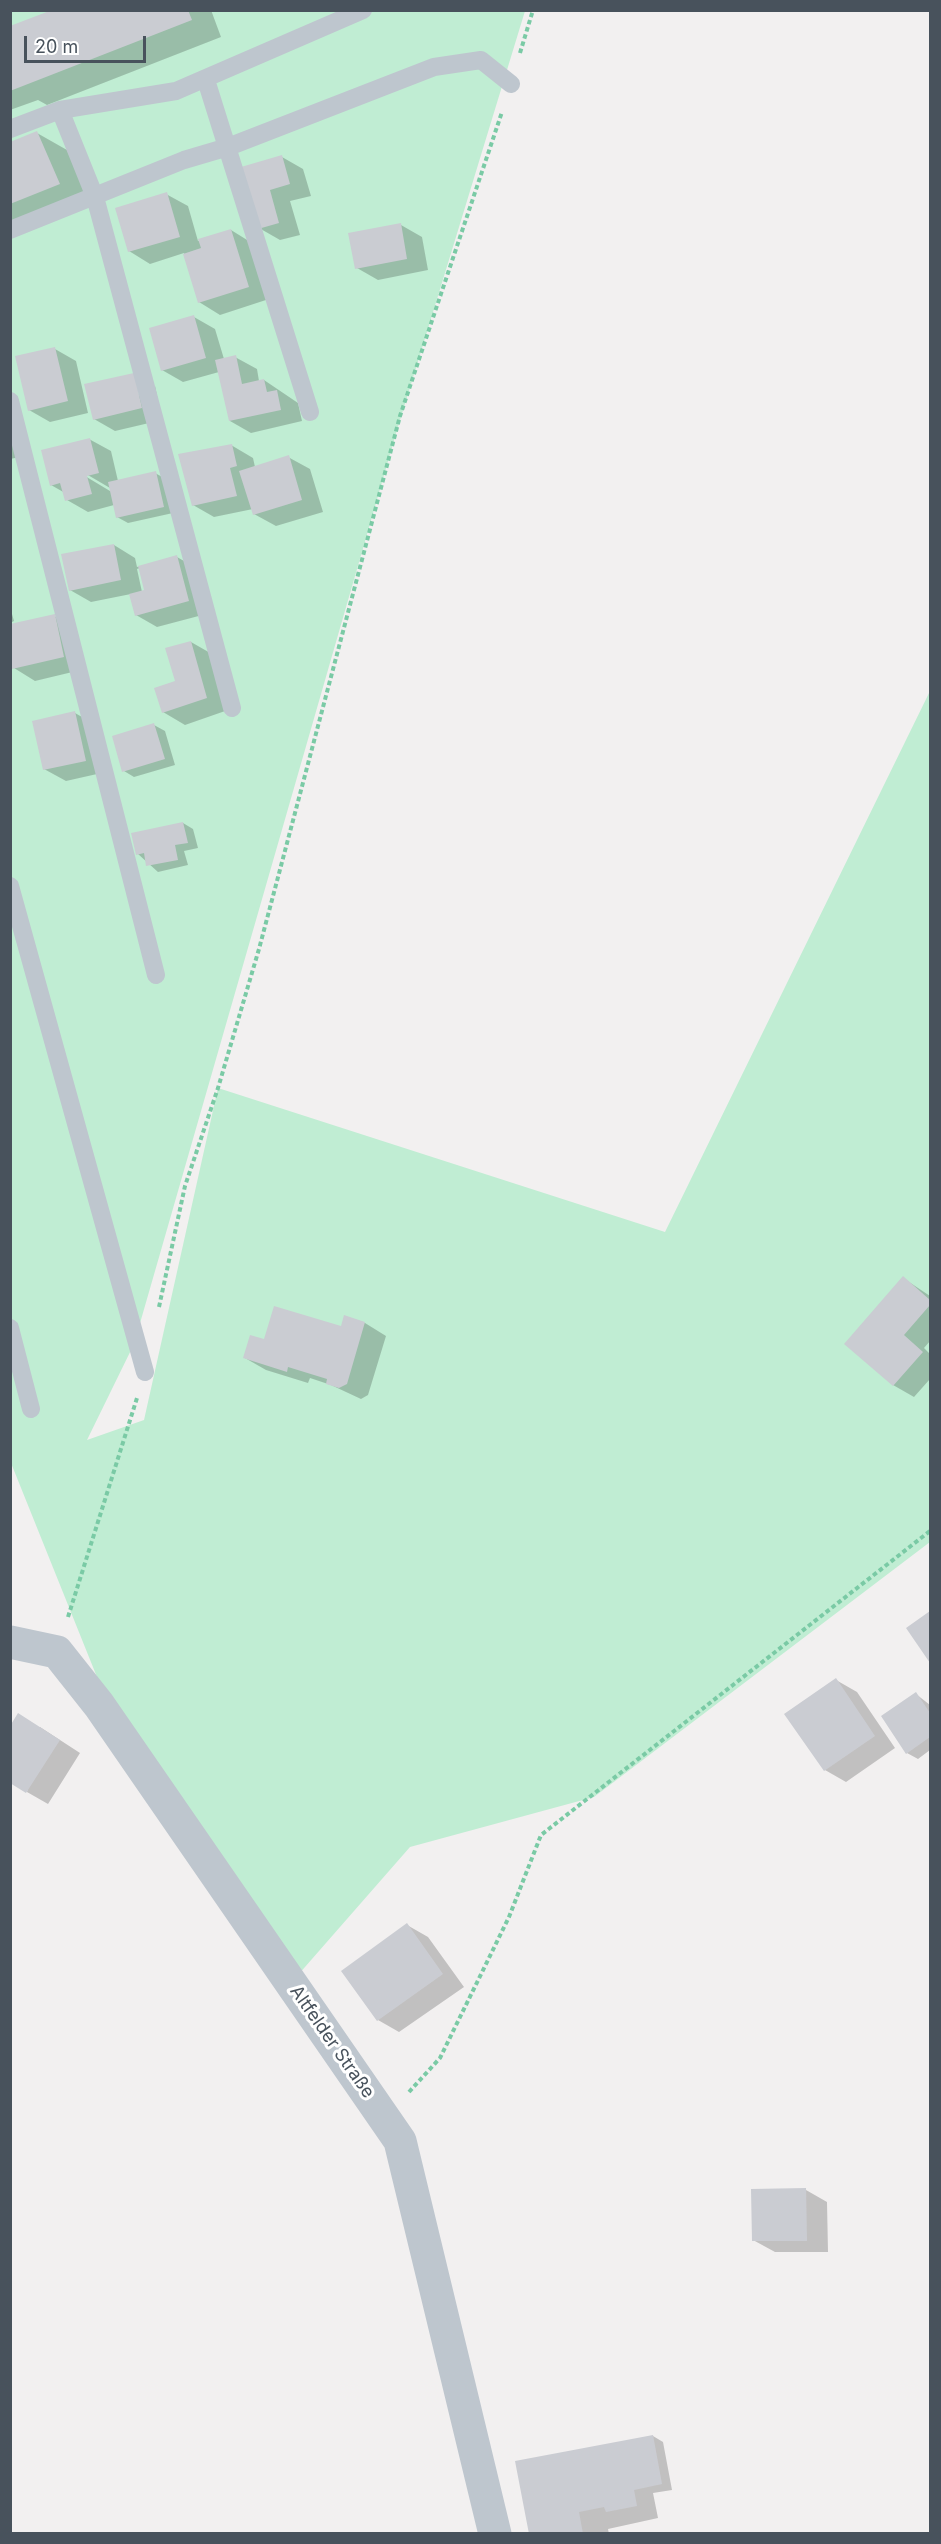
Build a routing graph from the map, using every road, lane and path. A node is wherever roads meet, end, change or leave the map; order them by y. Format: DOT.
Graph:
graph roads {
  1 [pos="363,10"];
  2 [pos="533,10"];
  3 [pos="206,80"];
  4 [pos="511,84"];
  5 [pos="60,110"];
  6 [pos="10,129"];
  7 [pos="228,147"];
  8 [pos="95,197"];
  9 [pos="10,230"];
  10 [pos="10,401"];
  11 [pos="310,412"];
  12 [pos="232,708"];
  13 [pos="10,886"];
  14 [pos="156,975"];
  15 [pos="157,1314"];
  16 [pos="10,1328"];
  17 [pos="145,1372"];
  18 [pos="31,1409"];
  19 [pos="930,1531"];
  20 [pos="10,1642"];
  21 [pos="57,1652"];
  22 [pos="385,2118"];
  23 [pos="495,2534"];
  1 -- 3 [label="lane"];
  2 -- 4 [label="path"];
  3 -- 5 [label="lane"];
  3 -- 7 [label="lane"];
  4 -- 7 [label="lane"];
  4 -- 15 [label="path"];
  5 -- 6 [label="lane"];
  5 -- 8 [label="lane"];
  7 -- 8 [label="lane"];
  7 -- 11 [label="lane"];
  8 -- 9 [label="lane"];
  8 -- 12 [label="lane"];
  10 -- 14 [label="lane"];
  13 -- 17 [label="lane"];
  16 -- 18 [label="lane"];
  17 -- 21 [label="path"];
  19 -- 22 [label="path"];
  20 -- 21 [label="street"];
  21 -- 22 [label="street, Altfelder Straße"];
  22 -- 23 [label="street, Altfelder Straße"];
}
